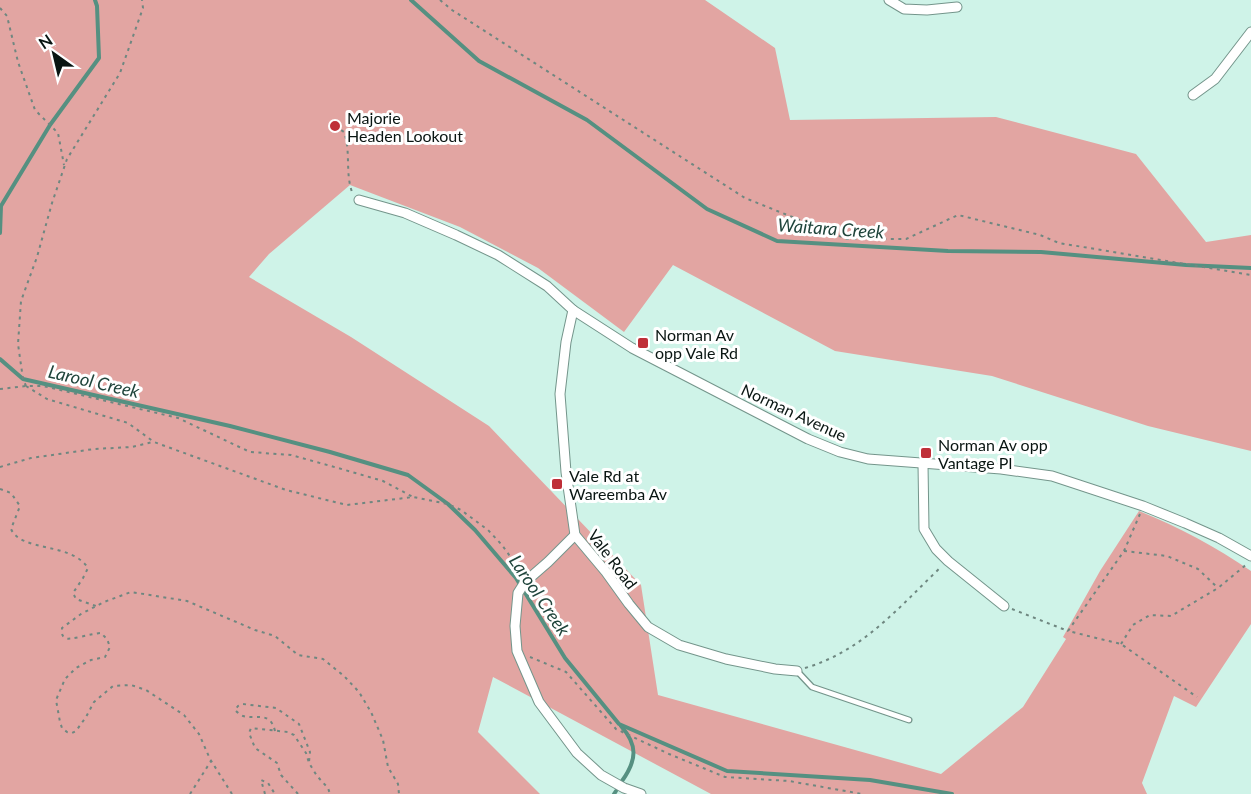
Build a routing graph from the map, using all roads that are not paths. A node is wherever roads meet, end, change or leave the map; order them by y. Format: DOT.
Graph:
graph roads {
  1 [pos="889,0"];
  2 [pos="957,7"];
  3 [pos="1251,32"];
  4 [pos="1193,95"];
  5 [pos="359,200"];
  6 [pos="573,310"];
  7 [pos="923,464"];
  8 [pos="575,535"];
  9 [pos="1251,558"];
  10 [pos="1004,606"];
  11 [pos="797,671"];
  12 [pos="909,720"];
  13 [pos="641,794"];
  1 -- 2 [label="street"];
  3 -- 4 [label="street"];
  5 -- 6 [label="street, Norman Avenue"];
  6 -- 7 [label="street, Norman Avenue"];
  6 -- 8 [label="street, Vale Road"];
  7 -- 9 [label="street, Norman Avenue"];
  7 -- 10 [label="street"];
  8 -- 11 [label="street, Vale Road"];
  8 -- 13 [label="street"];
  11 -- 12 [label="lane"];
}
